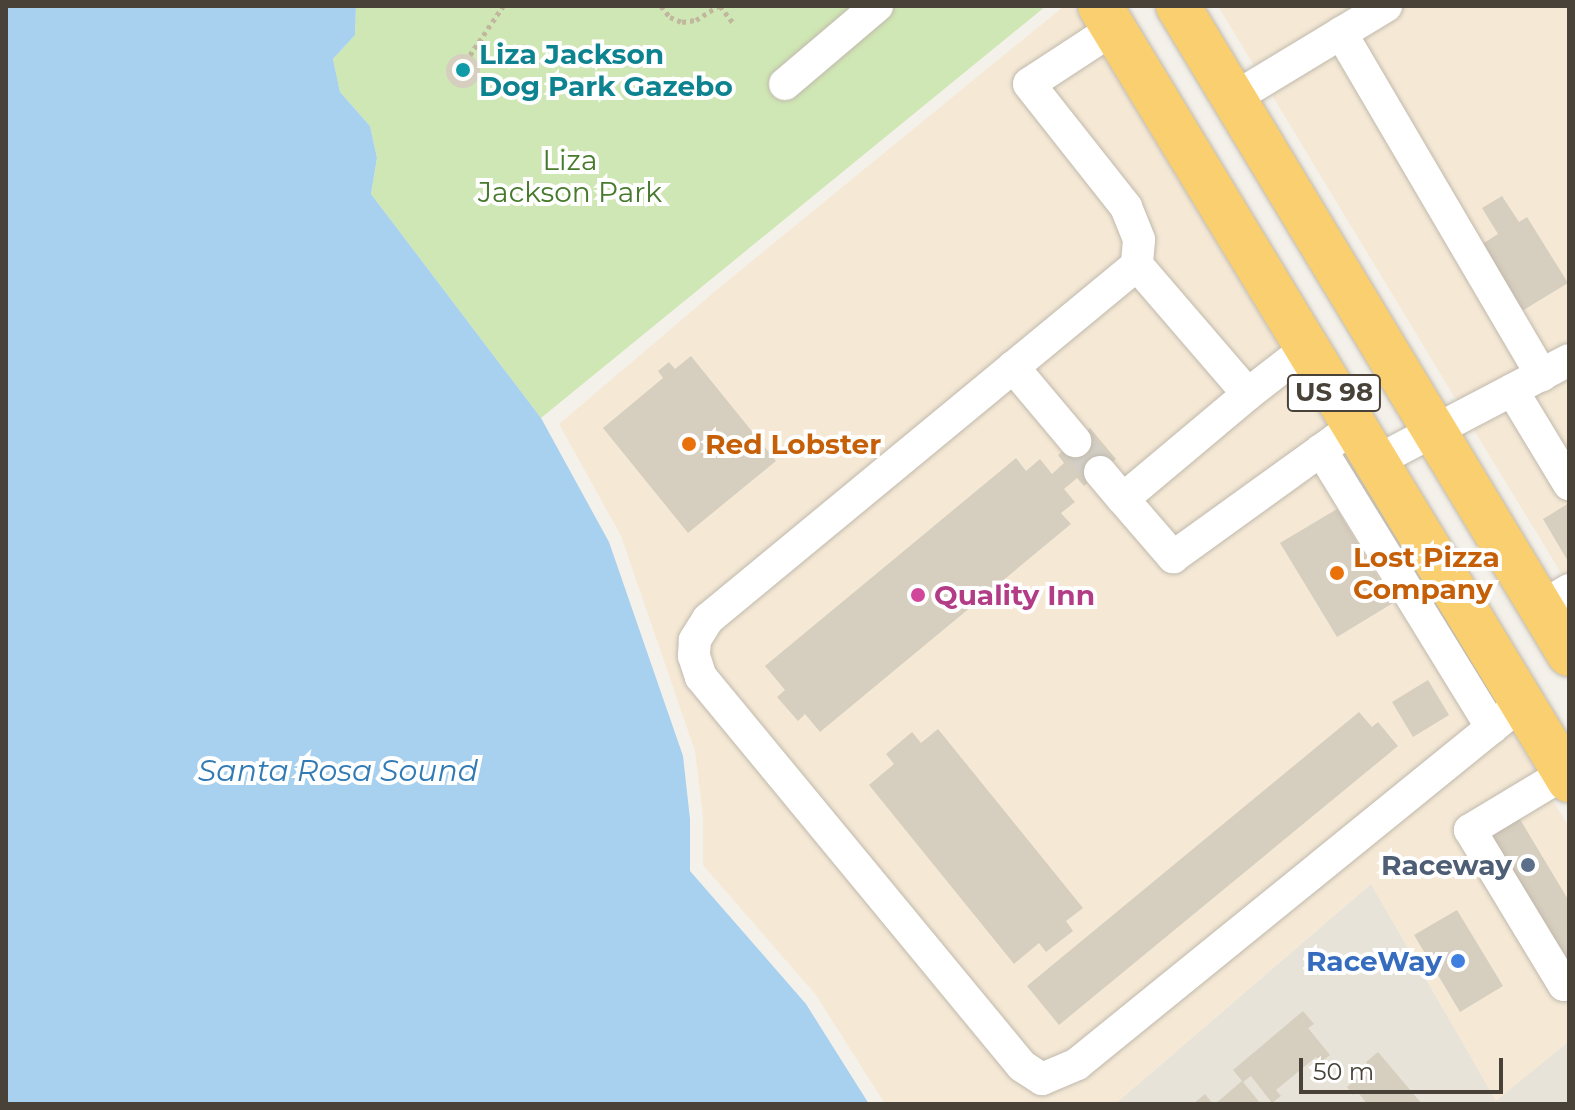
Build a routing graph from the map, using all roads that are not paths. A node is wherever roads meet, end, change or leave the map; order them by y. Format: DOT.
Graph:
graph roads {
  1 [pos="877,6"];
  2 [pos="1178,6"];
  3 [pos="1386,6"];
  4 [pos="1106,17"];
  5 [pos="1341,33"];
  6 [pos="785,84"];
  7 [pos="1234,98"];
  8 [pos="1137,265"];
  9 [pos="1307,348"];
  10 [pos="1013,367"];
  11 [pos="1555,367"];
  12 [pos="1512,390"];
  13 [pos="1248,394"];
  14 [pos="1434,431"];
  15 [pos="1075,441"];
  16 [pos="1350,446"];
  17 [pos="1100,472"];
  18 [pos="1569,484"];
  19 [pos="1123,499"];
  20 [pos="1555,599"];
  21 [pos="1569,654"];
  22 [pos="1507,716"];
  23 [pos="1567,776"];
  24 [pos="1569,982"];
  1 -- 6 [label="street"];
  2 -- 7 [label="highway, US 98"];
  3 -- 5 [label="street"];
  4 -- 8 [label="street"];
  4 -- 9 [label="highway, US 98"];
  5 -- 7 [label="street"];
  5 -- 11 [label="street"];
  7 -- 14 [label="highway, US 98"];
  8 -- 10 [label="street"];
  8 -- 13 [label="street"];
  9 -- 13 [label="street"];
  9 -- 16 [label="highway, US 98"];
  10 -- 15 [label="street"];
  10 -- 22 [label="street"];
  11 -- 12 [label="street"];
  12 -- 14 [label="street"];
  12 -- 18 [label="street"];
  13 -- 19 [label="street"];
  14 -- 16 [label="street"];
  14 -- 20 [label="highway, US 98"];
  16 -- 19 [label="street"];
  16 -- 22 [label="highway, US 98"];
  17 -- 19 [label="street"];
  20 -- 21 [label="highway, US 98"];
  22 -- 23 [label="highway, US 98"];
  23 -- 24 [label="street"];
}
